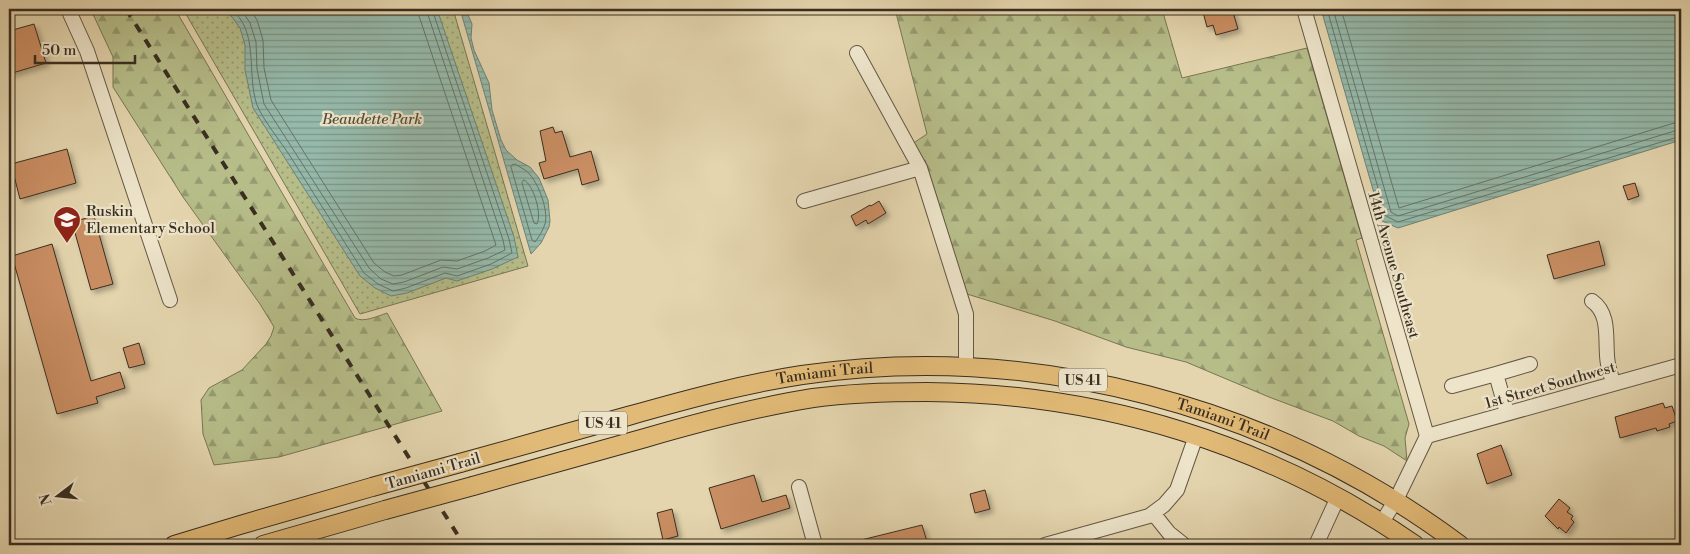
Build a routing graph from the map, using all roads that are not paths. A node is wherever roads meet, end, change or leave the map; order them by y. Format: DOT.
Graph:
graph roads {
  1 [pos="68,9"];
  2 [pos="1304,9"];
  3 [pos="857,54"];
  4 [pos="920,168"];
  5 [pos="804,201"];
  6 [pos="170,300"];
  7 [pos="1592,301"];
  8 [pos="1530,364"];
  9 [pos="1681,365"];
  10 [pos="966,367"];
  11 [pos="1496,374"];
  12 [pos="1613,384"];
  13 [pos="1452,386"];
  14 [pos="1507,413"];
  15 [pos="1196,436"];
  16 [pos="1427,436"];
  17 [pos="799,487"];
  18 [pos="1338,497"];
  19 [pos="1396,500"];
  20 [pos="1153,513"];
  21 [pos="1382,522"];
  22 [pos="174,545"];
  23 [pos="263,545"];
  24 [pos="815,545"];
  25 [pos="1045,545"];
  26 [pos="1184,545"];
  27 [pos="1316,545"];
  28 [pos="1415,545"];
  29 [pos="1460,545"];
  1 -- 6 [label="street"];
  2 -- 16 [label="street, 14th Avenue Southeast"];
  3 -- 4 [label="street"];
  4 -- 5 [label="street"];
  4 -- 10 [label="street"];
  7 -- 12 [label="street"];
  8 -- 11 [label="street"];
  9 -- 12 [label="street, 1st Street Southwest"];
  10 -- 19 [label="main road, Tamiami Trail / US 41"];
  10 -- 22 [label="main road, Tamiami Trail / US 41, bridge"];
  11 -- 13 [label="street"];
  11 -- 14 [label="street"];
  12 -- 14 [label="street, 1st Street Southwest"];
  14 -- 16 [label="street, 1st Street Southwest"];
  15 -- 18 [label="main road, Tamiami Trail / US 41"];
  15 -- 20 [label="street"];
  15 -- 23 [label="main road, Tamiami Trail / US 41, bridge"];
  16 -- 19 [label="street"];
  17 -- 24 [label="street"];
  18 -- 21 [label="main road, Tamiami Trail / US 41"];
  18 -- 27 [label="street"];
  19 -- 21 [label="street"];
  19 -- 29 [label="main road, Tamiami Trail / US 41"];
  20 -- 25 [label="street"];
  20 -- 26 [label="street"];
  21 -- 28 [label="main road, Tamiami Trail / US 41"];
}
